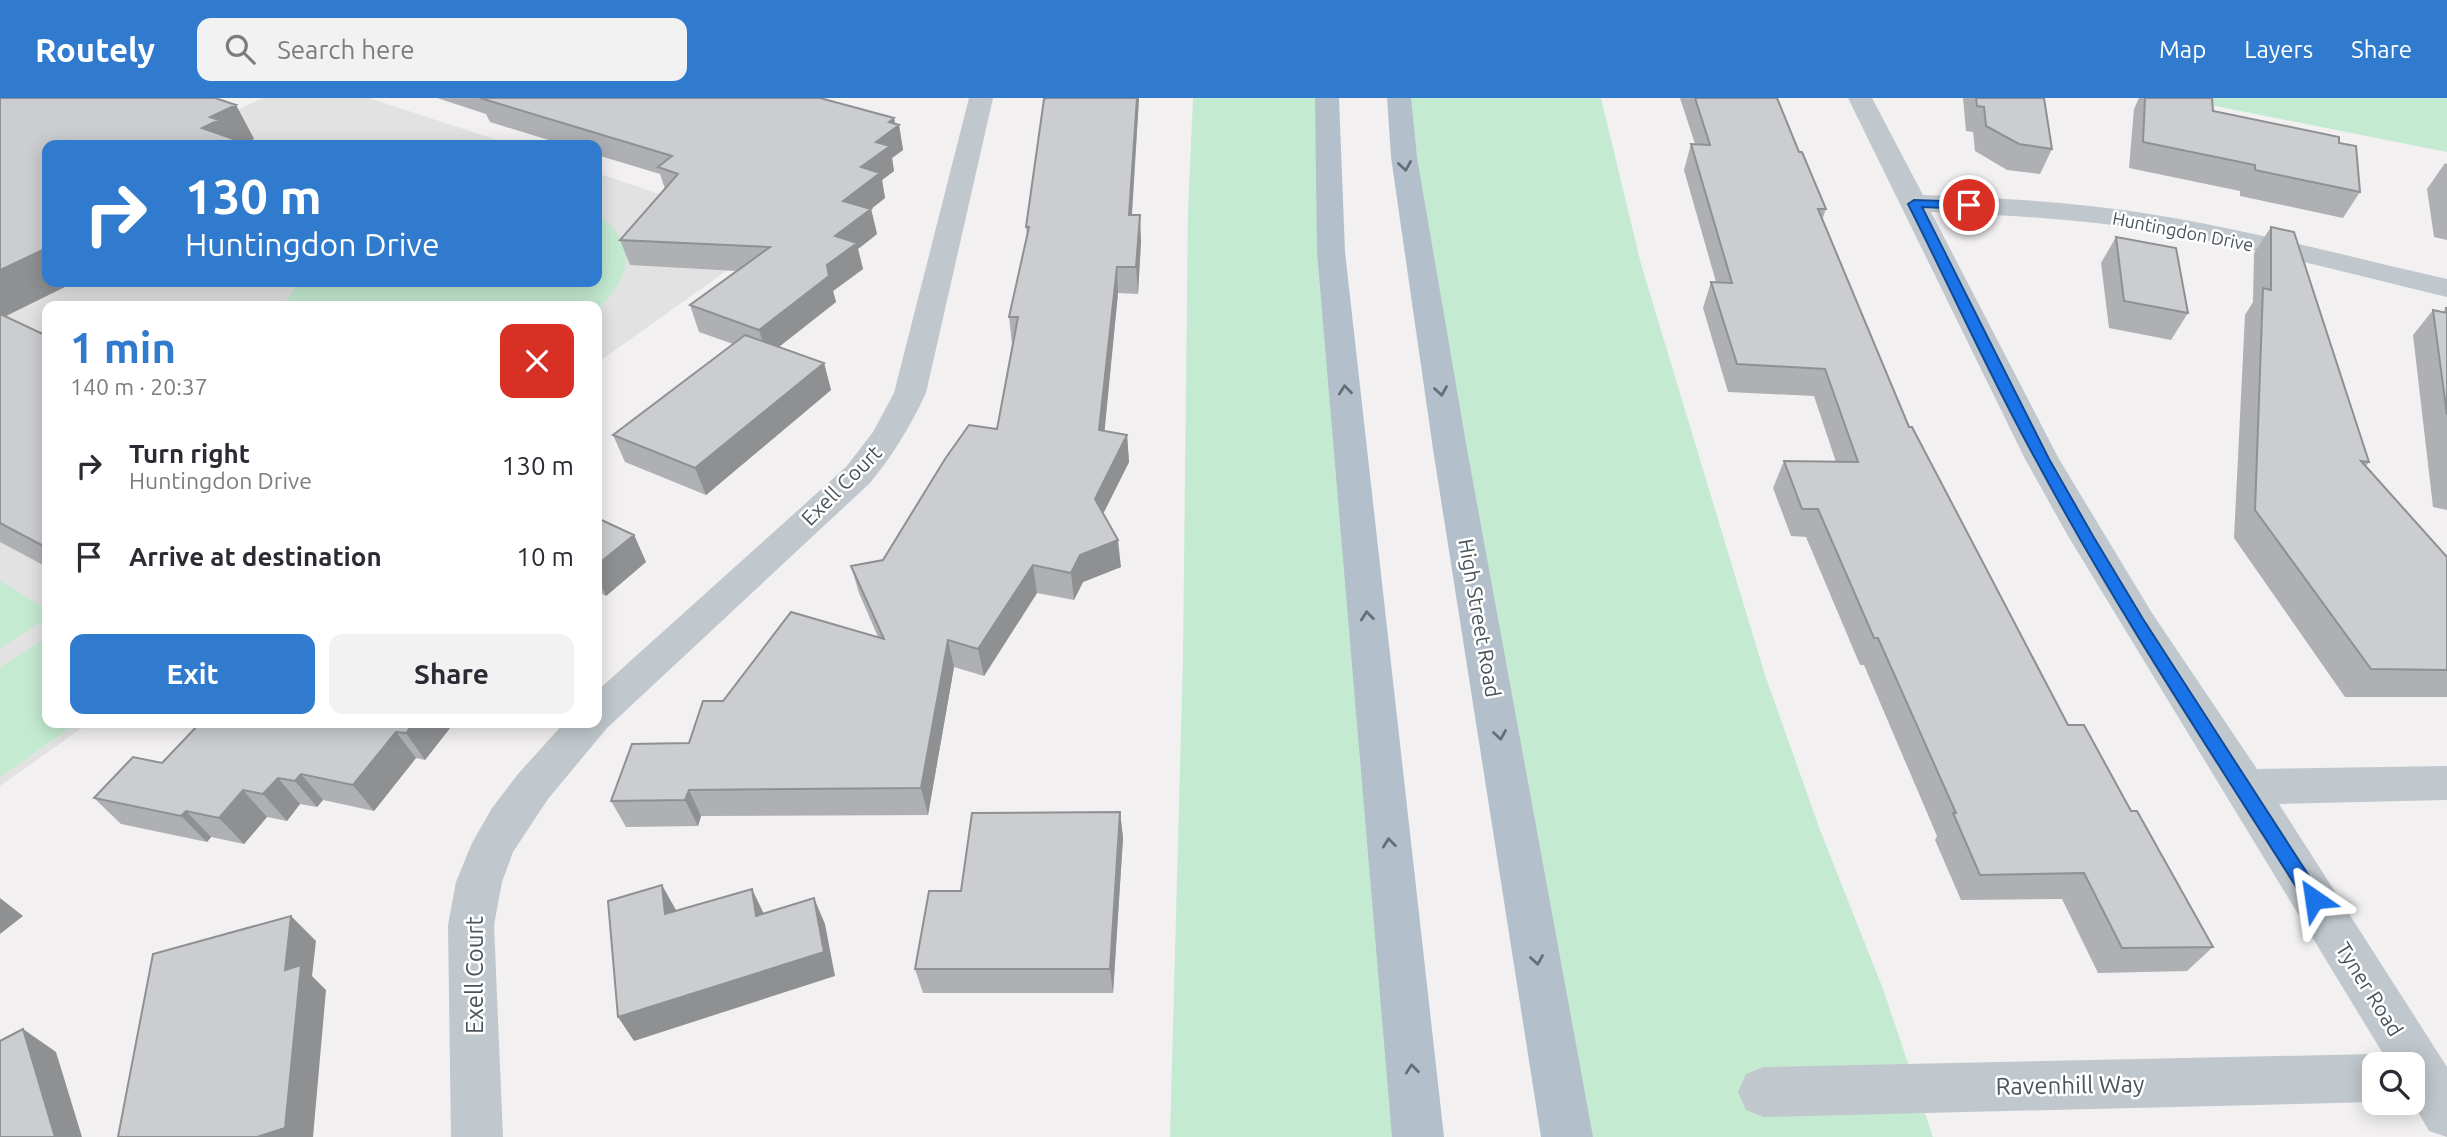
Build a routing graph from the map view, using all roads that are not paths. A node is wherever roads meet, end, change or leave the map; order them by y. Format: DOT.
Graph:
graph roads {
  1 [pos="981,98"];
  2 [pos="1327,98"];
  3 [pos="1399,98"];
  4 [pos="1860,98"];
  5 [pos="1914,204"];
  6 [pos="2447,288"];
  7 [pos="602,710"];
  8 [pos="585,728"];
  9 [pos="2447,783"];
  10 [pos="2245,787"];
  11 [pos="2362,1078"];
  12 [pos="2428,1089"];
  13 [pos="1764,1092"];
  14 [pos="477,1137"];
  15 [pos="1418,1137"];
  16 [pos="1567,1137"];
  1 -- 7 [label="street, Exell Court"];
  15 -- 2 [label="main road, one-way"];
  3 -- 16 [label="main road, High Street Road, one-way"];
  4 -- 5 [label="street, Tyner Road"];
  5 -- 6 [label="street, Huntingdon Drive"];
  5 -- 10 [label="street, Tyner Road"];
  8 -- 14 [label="street, Exell Court"];
  9 -- 10 [label="street"];
  10 -- 12 [label="street, Tyner Road"];
  11 -- 13 [label="street, Ravenhill Way"];
}
